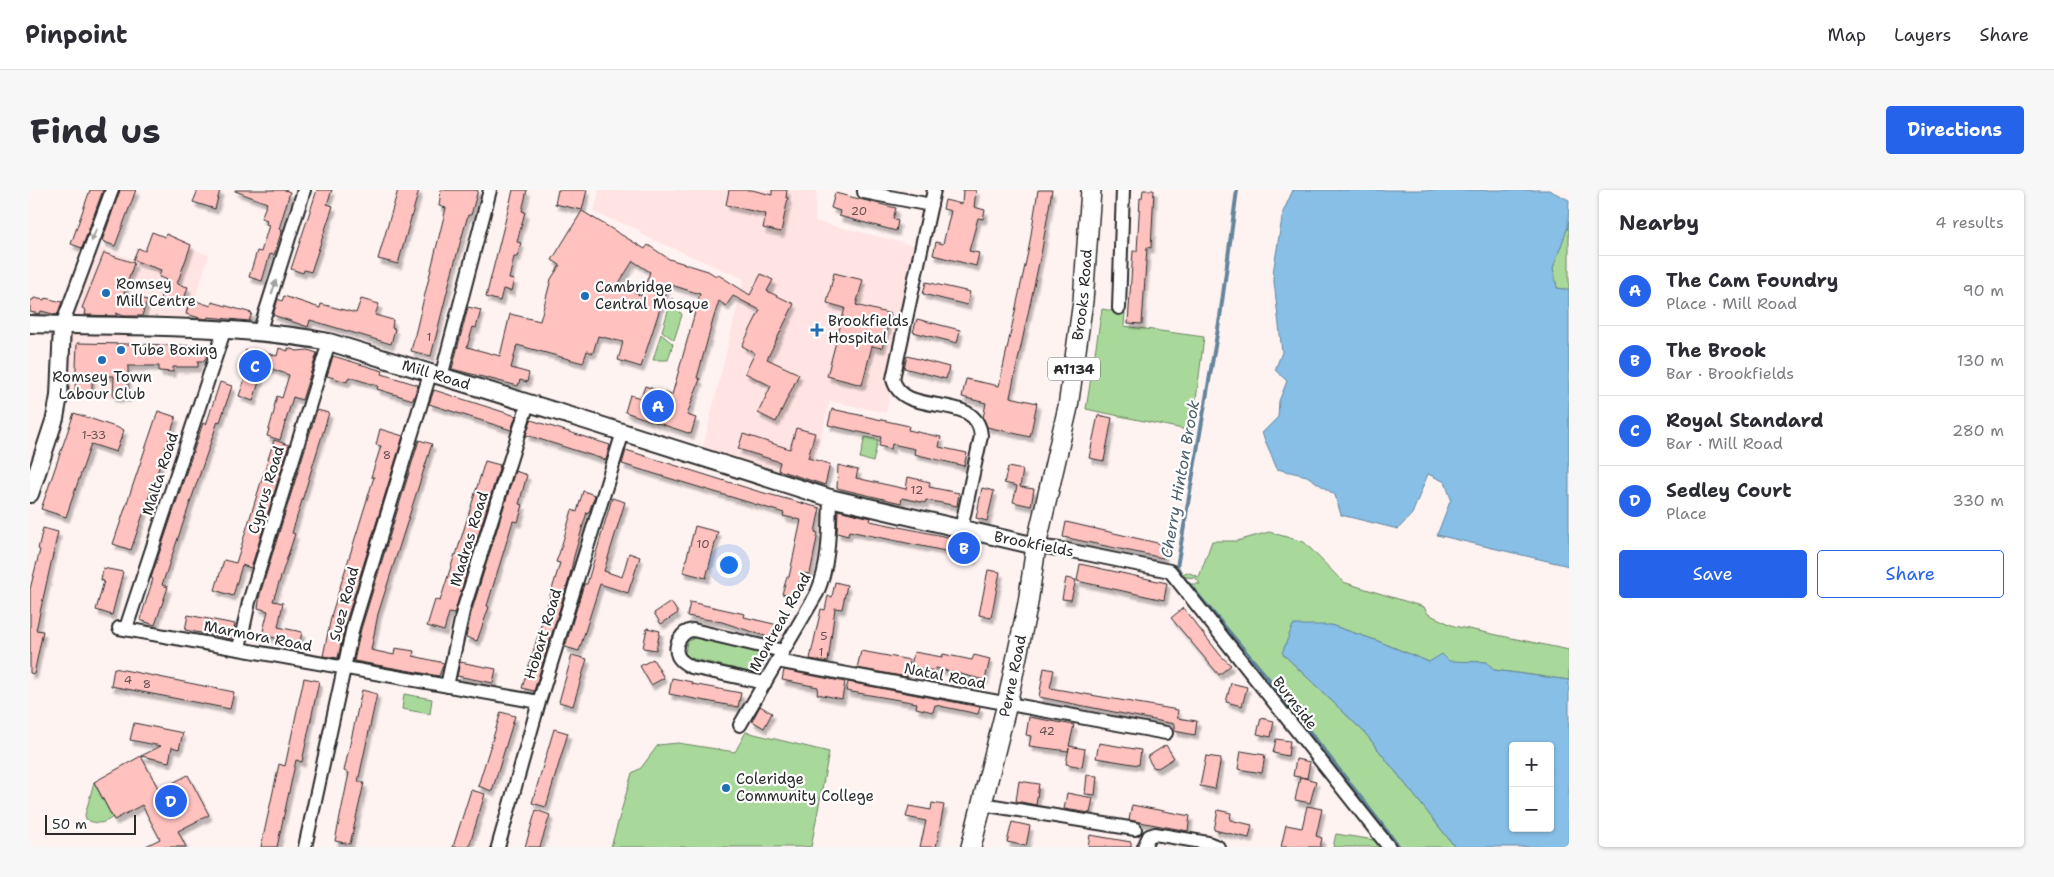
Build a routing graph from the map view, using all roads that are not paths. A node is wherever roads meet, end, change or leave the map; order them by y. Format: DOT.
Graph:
graph roads {
  1 [pos="112,190"];
  2 [pos="304,190"];
  3 [pos="490,190"];
  4 [pos="864,190"];
  5 [pos="934,190"];
  6 [pos="1091,190"];
  7 [pos="1123,190"];
  8 [pos="931,206"];
  9 [pos="1119,308"];
  10 [pos="30,324"];
  11 [pos="62,325"];
  12 [pos="224,331"];
  13 [pos="259,333"];
  14 [pos="329,342"];
  15 [pos="435,376"];
  16 [pos="528,403"];
  17 [pos="623,432"];
  18 [pos="30,494"];
  19 [pos="830,498"];
  20 [pos="961,529"];
  21 [pos="1036,546"];
  22 [pos="1176,579"];
  23 [pos="122,628"];
  24 [pos="239,648"];
  25 [pos="780,656"];
  26 [pos="344,669"];
  27 [pos="765,683"];
  28 [pos="447,686"];
  29 [pos="539,702"];
  30 [pos="1006,704"];
  31 [pos="740,725"];
  32 [pos="1166,733"];
  33 [pos="982,804"];
  34 [pos="1135,829"];
  35 [pos="305,847"];
  36 [pos="498,847"];
  37 [pos="971,847"];
  38 [pos="1144,847"];
  39 [pos="1218,847"];
  40 [pos="1389,847"];
  1 -- 11 [label="street, one-way"];
  13 -- 2 [label="street, one-way"];
  3 -- 15 [label="street, Suez Road"];
  4 -- 8 [label="street"];
  5 -- 8 [label="street"];
  6 -- 21 [label="main road, Brooks Road / A1134"];
  7 -- 9 [label="street"];
  8 -- 20 [label="street"];
  10 -- 11 [label="street, Mill Road"];
  11 -- 12 [label="street, Mill Road"];
  11 -- 18 [label="street"];
  12 -- 13 [label="street, Mill Road"];
  12 -- 23 [label="street, Malta Road"];
  13 -- 14 [label="street, Mill Road"];
  14 -- 15 [label="street, Mill Road"];
  14 -- 24 [label="street, Cyprus Road"];
  15 -- 16 [label="street, Mill Road"];
  15 -- 26 [label="street, Suez Road"];
  16 -- 17 [label="street, Mill Road"];
  16 -- 28 [label="street, Madras Road"];
  17 -- 19 [label="street, Mill Road"];
  17 -- 29 [label="street, Hobart Road"];
  19 -- 20 [label="street, Brookfields"];
  19 -- 25 [label="street, Montreal Road"];
  20 -- 21 [label="street, Brookfields"];
  21 -- 22 [label="street, Brookfields"];
  21 -- 30 [label="main road, Perne Road / A1134"];
  22 -- 40 [label="street, Burnside"];
  23 -- 24 [label="street, Marmora Road"];
  24 -- 26 [label="street, Marmora Road"];
  25 -- 27 [label="street, Montreal Road"];
  25 -- 27 [label="street, Natal Road"];
  25 -- 30 [label="street, Natal Road"];
  26 -- 28 [label="street, Marmora Road"];
  26 -- 35 [label="street, Suez Road"];
  27 -- 31 [label="street, Montreal Road"];
  28 -- 29 [label="street, Marmora Road"];
  29 -- 36 [label="street, Hobart Road"];
  30 -- 32 [label="street, Natal Road"];
  30 -- 33 [label="main road, Perne Road / A1134"];
  33 -- 34 [label="street"];
  33 -- 37 [label="main road, Perne Road / A1134"];
  38 -- 39 [label="street"];
}
